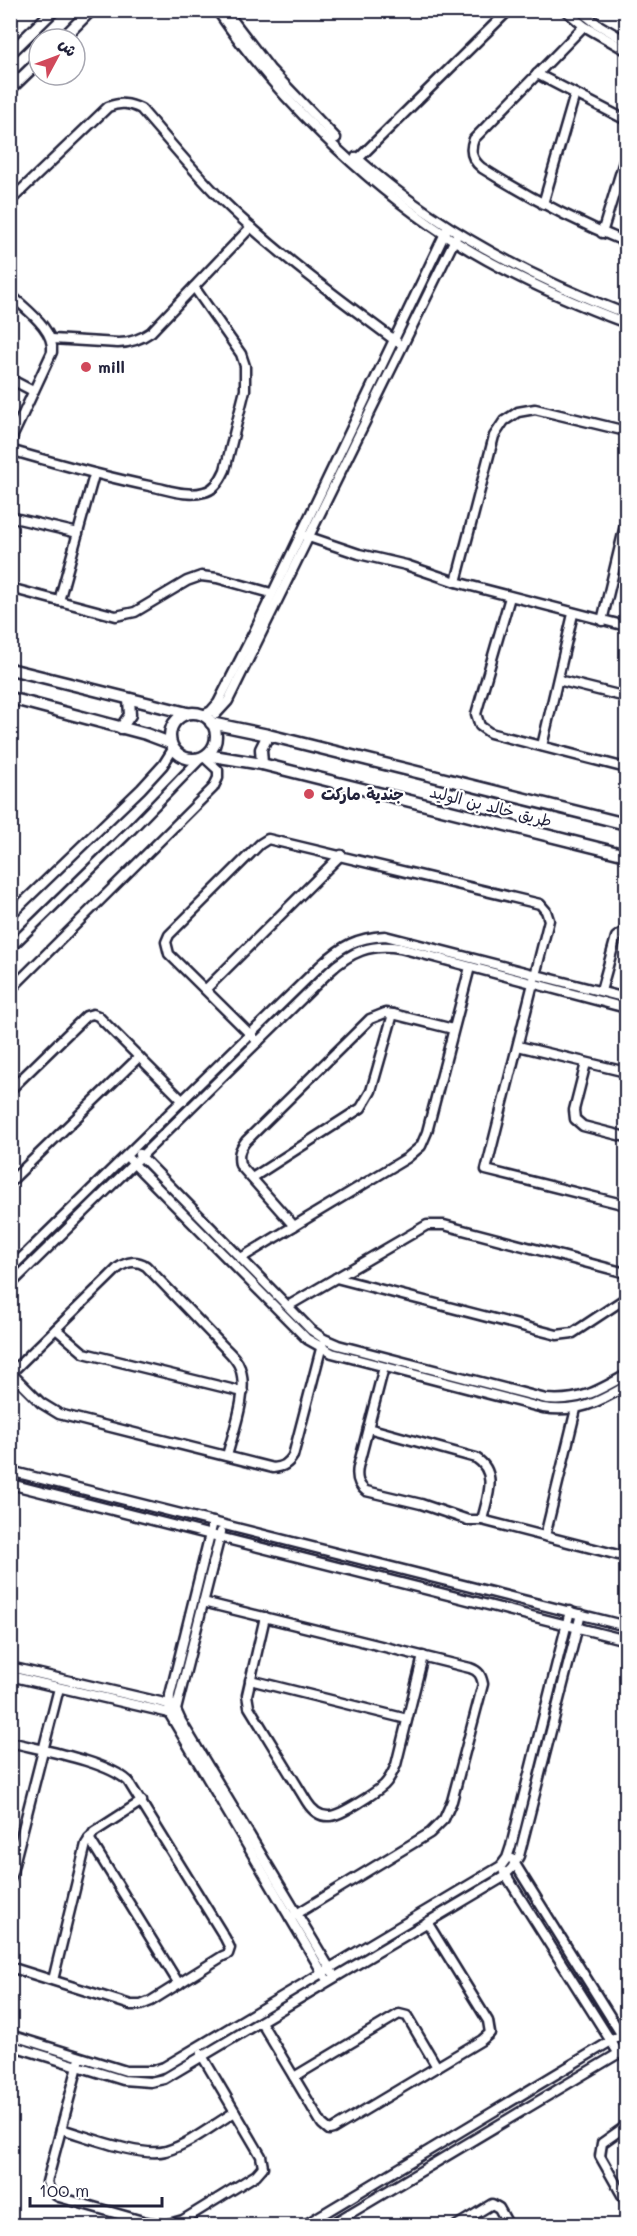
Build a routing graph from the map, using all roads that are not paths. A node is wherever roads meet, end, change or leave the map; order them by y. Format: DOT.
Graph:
graph roads {
  1 [pos="54,10"];
  2 [pos="91,10"];
  3 [pos="217,10"];
  4 [pos="225,10"];
  5 [pos="509,10"];
  6 [pos="564,10"];
  7 [pos="579,10"];
  8 [pos="584,26"];
  9 [pos="74,27"];
  10 [pos="627,41"];
  11 [pos="627,50"];
  12 [pos="10,53"];
  13 [pos="27,73"];
  14 [pos="537,74"];
  15 [pos="10,89"];
  16 [pos="575,94"];
  17 [pos="627,120"];
  18 [pos="627,155"];
  19 [pos="358,159"];
  20 [pos="10,201"];
  21 [pos="543,204"];
  22 [pos="251,227"];
  23 [pos="446,230"];
  24 [pos="603,233"];
  25 [pos="456,236"];
  26 [pos="627,242"];
  27 [pos="194,287"];
  28 [pos="10,294"];
  29 [pos="627,314"];
  30 [pos="627,324"];
  31 [pos="52,339"];
  32 [pos="393,339"];
  33 [pos="402,346"];
  34 [pos="10,380"];
  35 [pos="33,391"];
  36 [pos="627,432"];
  37 [pos="10,442"];
  38 [pos="10,450"];
  39 [pos="94,475"];
  40 [pos="10,517"];
  41 [pos="627,521"];
  42 [pos="78,534"];
  43 [pos="304,535"];
  44 [pos="456,582"];
  45 [pos="10,588"];
  46 [pos="271,593"];
  47 [pos="510,597"];
  48 [pos="59,601"];
  49 [pos="573,614"];
  50 [pos="602,621"];
  51 [pos="627,627"];
  52 [pos="10,669"];
  53 [pos="558,680"];
  54 [pos="627,697"];
  55 [pos="10,698"];
  56 [pos="129,699"];
  57 [pos="187,713"];
  58 [pos="208,720"];
  59 [pos="121,728"];
  60 [pos="268,735"];
  61 [pos="172,746"];
  62 [pos="542,746"];
  63 [pos="204,757"];
  64 [pos="262,764"];
  65 [pos="627,768"];
  66 [pos="627,824"];
  67 [pos="341,855"];
  68 [pos="627,855"];
  69 [pos="10,915"];
  70 [pos="627,930"];
  71 [pos="10,948"];
  72 [pos="470,967"];
  73 [pos="535,979"];
  74 [pos="206,989"];
  75 [pos="10,990"];
  76 [pos="578,990"];
  77 [pos="601,991"];
  78 [pos="627,998"];
  79 [pos="627,1008"];
  80 [pos="393,1014"];
  81 [pos="453,1029"];
  82 [pos="251,1034"];
  83 [pos="258,1042"];
  84 [pos="518,1046"];
  85 [pos="139,1057"];
  86 [pos="586,1063"];
  87 [pos="627,1072"];
  88 [pos="10,1090"];
  89 [pos="183,1101"];
  90 [pos="627,1137"];
  91 [pos="137,1152"];
  92 [pos="130,1160"];
  93 [pos="252,1178"];
  94 [pos="10,1182"];
  95 [pos="627,1204"];
  96 [pos="294,1226"];
  97 [pos="241,1258"];
  98 [pos="10,1269"];
  99 [pos="627,1273"];
  100 [pos="336,1278"];
  101 [pos="10,1285"];
  102 [pos="627,1298"];
  103 [pos="288,1306"];
  104 [pos="56,1329"];
  105 [pos="324,1339"];
  106 [pos="321,1349"];
  107 [pos="384,1367"];
  108 [pos="11,1372"];
  109 [pos="626,1375"];
  110 [pos="627,1386"];
  111 [pos="243,1392"];
  112 [pos="576,1409"];
  113 [pos="368,1428"];
  114 [pos="227,1456"];
  115 [pos="10,1471"];
  116 [pos="10,1484"];
  117 [pos="153,1507"];
  118 [pos="150,1519"];
  119 [pos="482,1520"];
  120 [pos="213,1522"];
  121 [pos="223,1524"];
  122 [pos="210,1534"];
  123 [pos="545,1536"];
  124 [pos="220,1537"];
  125 [pos="627,1557"];
  126 [pos="408,1571"];
  127 [pos="405,1584"];
  128 [pos="199,1606"];
  129 [pos="570,1611"];
  130 [pos="581,1614"];
  131 [pos="266,1617"];
  132 [pos="566,1624"];
  133 [pos="627,1626"];
  134 [pos="578,1628"];
  135 [pos="627,1640"];
  136 [pos="423,1656"];
  137 [pos="10,1666"];
  138 [pos="10,1676"];
  139 [pos="250,1680"];
  140 [pos="59,1688"];
  141 [pos="172,1704"];
  142 [pos="174,1714"];
  143 [pos="407,1719"];
  144 [pos="10,1742"];
  145 [pos="43,1751"];
  146 [pos="142,1801"];
  147 [pos="89,1838"];
  148 [pos="508,1853"];
  149 [pos="515,1864"];
  150 [pos="501,1866"];
  151 [pos="506,1874"];
  152 [pos="10,1881"];
  153 [pos="293,1916"];
  154 [pos="428,1922"];
  155 [pos="10,1967"];
  156 [pos="329,1976"];
  157 [pos="53,1980"];
  158 [pos="179,1984"];
  159 [pos="261,2022"];
  160 [pos="10,2035"];
  161 [pos="625,2036"];
  162 [pos="611,2041"];
  163 [pos="12,2045"];
  164 [pos="198,2048"];
  165 [pos="623,2051"];
  166 [pos="10,2057"];
  167 [pos="203,2057"];
  168 [pos="79,2061"];
  169 [pos="437,2067"];
  170 [pos="294,2077"];
  171 [pos="533,2088"];
  172 [pos="540,2100"];
  173 [pos="235,2112"];
  174 [pos="627,2126"];
  175 [pos="61,2129"];
  176 [pos="627,2202"];
  177 [pos="326,2212"];
  178 [pos="331,2224"];
  179 [pos="303,2226"];
  180 [pos="456,2226"];
  181 [pos="509,2226"];
  1 -- 12 [label="street"];
  2 -- 9 [label="street"];
  3 -- 23 [label="street"];
  4 -- 19 [label="street"];
  5 -- 19 [label="street"];
  6 -- 8 [label="street"];
  7 -- 10 [label="street"];
  8 -- 11 [label="street"];
  8 -- 14 [label="street"];
  13 -- 15 [label="street"];
  14 -- 16 [label="street"];
  14 -- 21 [label="street"];
  16 -- 17 [label="street"];
  16 -- 21 [label="street"];
  18 -- 24 [label="street"];
  19 -- 23 [label="street"];
  20 -- 22 [label="street"];
  21 -- 24 [label="street"];
  22 -- 27 [label="street"];
  22 -- 32 [label="street"];
  23 -- 25 [label="street"];
  23 -- 32 [label="street"];
  24 -- 26 [label="street"];
  25 -- 29 [label="street"];
  25 -- 30 [label="street"];
  25 -- 33 [label="street"];
  27 -- 31 [label="street"];
  27 -- 39 [label="street"];
  28 -- 31 [label="street"];
  31 -- 35 [label="street"];
  32 -- 33 [label="street"];
  32 -- 43 [label="street"];
  33 -- 43 [label="street"];
  34 -- 35 [label="street"];
  35 -- 37 [label="street"];
  36 -- 44 [label="street"];
  38 -- 39 [label="street"];
  39 -- 42 [label="street"];
  40 -- 42 [label="street"];
  41 -- 50 [label="street"];
  42 -- 48 [label="street"];
  43 -- 44 [label="street"];
  43 -- 46 [label="street"];
  43 -- 58 [label="street"];
  44 -- 47 [label="street"];
  45 -- 48 [label="street"];
  46 -- 48 [label="street"];
  46 -- 58 [label="street"];
  47 -- 49 [label="street"];
  47 -- 62 [label="street"];
  49 -- 50 [label="street"];
  49 -- 53 [label="street"];
  50 -- 51 [label="street"];
  52 -- 56 [label="street"];
  53 -- 54 [label="street"];
  53 -- 62 [label="street"];
  55 -- 59 [label="street"];
  56 -- 57 [label="street"];
  56 -- 59 [label="street"];
  57 -- 58 [label="street"];
  57 -- 61 [label="street"];
  58 -- 60 [label="street, طريق خالد بن الوليد"];
  58 -- 63 [label="street"];
  59 -- 61 [label="street"];
  60 -- 64 [label="street"];
  60 -- 66 [label="street, طريق خالد بن الوليد"];
  61 -- 63 [label="street"];
  61 -- 69 [label="street"];
  62 -- 65 [label="street"];
  63 -- 64 [label="street, طريق خالد بن الوليد"];
  63 -- 71 [label="street"];
  63 -- 75 [label="street"];
  64 -- 68 [label="street, طريق خالد بن الوليد"];
  67 -- 73 [label="street"];
  67 -- 74 [label="street"];
  67 -- 74 [label="street"];
  70 -- 77 [label="street"];
  72 -- 73 [label="street"];
  72 -- 81 [label="street"];
  72 -- 83 [label="street"];
  73 -- 76 [label="street"];
  73 -- 82 [label="street"];
  73 -- 84 [label="street"];
  74 -- 82 [label="street"];
  76 -- 77 [label="street"];
  76 -- 79 [label="street"];
  77 -- 78 [label="street"];
  80 -- 81 [label="street"];
  80 -- 93 [label="street"];
  80 -- 93 [label="street"];
  81 -- 96 [label="street"];
  82 -- 83 [label="street"];
  82 -- 89 [label="street"];
  83 -- 91 [label="street"];
  84 -- 86 [label="street"];
  84 -- 95 [label="street"];
  85 -- 88 [label="street"];
  85 -- 89 [label="street"];
  85 -- 94 [label="street"];
  86 -- 87 [label="street"];
  86 -- 90 [label="street"];
  89 -- 91 [label="street"];
  91 -- 92 [label="street"];
  91 -- 97 [label="street"];
  92 -- 98 [label="street"];
  92 -- 101 [label="street"];
  92 -- 106 [label="street"];
  93 -- 96 [label="street"];
  96 -- 97 [label="street"];
  97 -- 103 [label="street"];
  99 -- 100 [label="street"];
  100 -- 102 [label="street"];
  100 -- 103 [label="street"];
  103 -- 105 [label="street"];
  104 -- 108 [label="street"];
  104 -- 111 [label="street"];
  104 -- 111 [label="street"];
  105 -- 106 [label="street"];
  105 -- 109 [label="street"];
  106 -- 107 [label="street"];
  106 -- 114 [label="street"];
  107 -- 112 [label="street"];
  107 -- 113 [label="street"];
  108 -- 114 [label="street"];
  110 -- 112 [label="street"];
  111 -- 114 [label="street"];
  112 -- 123 [label="street"];
  113 -- 119 [label="street"];
  113 -- 119 [label="street"];
  115 -- 117 [label="street"];
  116 -- 118 [label="street"];
  117 -- 118 [label="street"];
  117 -- 120 [label="street"];
  118 -- 122 [label="street"];
  119 -- 123 [label="street"];
  120 -- 121 [label="street"];
  120 -- 122 [label="street"];
  121 -- 124 [label="street"];
  121 -- 126 [label="street"];
  122 -- 124 [label="street"];
  122 -- 128 [label="street"];
  123 -- 125 [label="street"];
  124 -- 127 [label="street"];
  124 -- 128 [label="street"];
  126 -- 127 [label="street"];
  126 -- 129 [label="street"];
  127 -- 132 [label="street"];
  128 -- 131 [label="street"];
  128 -- 141 [label="street"];
  129 -- 130 [label="street"];
  129 -- 132 [label="street"];
  130 -- 133 [label="street"];
  130 -- 134 [label="street"];
  131 -- 136 [label="street"];
  131 -- 139 [label="street"];
  132 -- 134 [label="street"];
  132 -- 148 [label="street"];
  134 -- 135 [label="street"];
  134 -- 149 [label="street"];
  136 -- 143 [label="street"];
  136 -- 153 [label="street"];
  137 -- 141 [label="street"];
  138 -- 140 [label="street"];
  139 -- 143 [label="street"];
  139 -- 143 [label="street"];
  140 -- 142 [label="street"];
  140 -- 145 [label="street"];
  141 -- 142 [label="street"];
  142 -- 153 [label="street"];
  144 -- 145 [label="street"];
  145 -- 146 [label="street"];
  145 -- 152 [label="street"];
  146 -- 147 [label="street"];
  146 -- 158 [label="street"];
  147 -- 157 [label="street"];
  147 -- 158 [label="street"];
  148 -- 149 [label="street"];
  148 -- 150 [label="street"];
  149 -- 151 [label="street"];
  149 -- 161 [label="street"];
  150 -- 151 [label="street"];
  150 -- 156 [label="street"];
  151 -- 154 [label="street"];
  151 -- 162 [label="street"];
  153 -- 156 [label="street"];
  154 -- 156 [label="street"];
  154 -- 169 [label="street"];
  155 -- 157 [label="street"];
  156 -- 159 [label="street"];
  156 -- 164 [label="street"];
  157 -- 158 [label="street"];
  159 -- 167 [label="street"];
  159 -- 170 [label="street"];
  160 -- 168 [label="street"];
  161 -- 162 [label="street"];
  162 -- 165 [label="street"];
  162 -- 171 [label="street"];
  163 -- 166 [label="street"];
  163 -- 168 [label="street"];
  164 -- 167 [label="street"];
  164 -- 168 [label="street"];
  165 -- 172 [label="street"];
  167 -- 168 [label="street"];
  167 -- 173 [label="street"];
  168 -- 175 [label="street"];
  169 -- 170 [label="street"];
  169 -- 170 [label="street"];
  171 -- 172 [label="street"];
  171 -- 177 [label="street"];
  172 -- 178 [label="street"];
  173 -- 175 [label="street"];
  173 -- 175 [label="street"];
  174 -- 176 [label="street"];
  177 -- 178 [label="street"];
  177 -- 179 [label="street"];
  180 -- 181 [label="street"];
}
